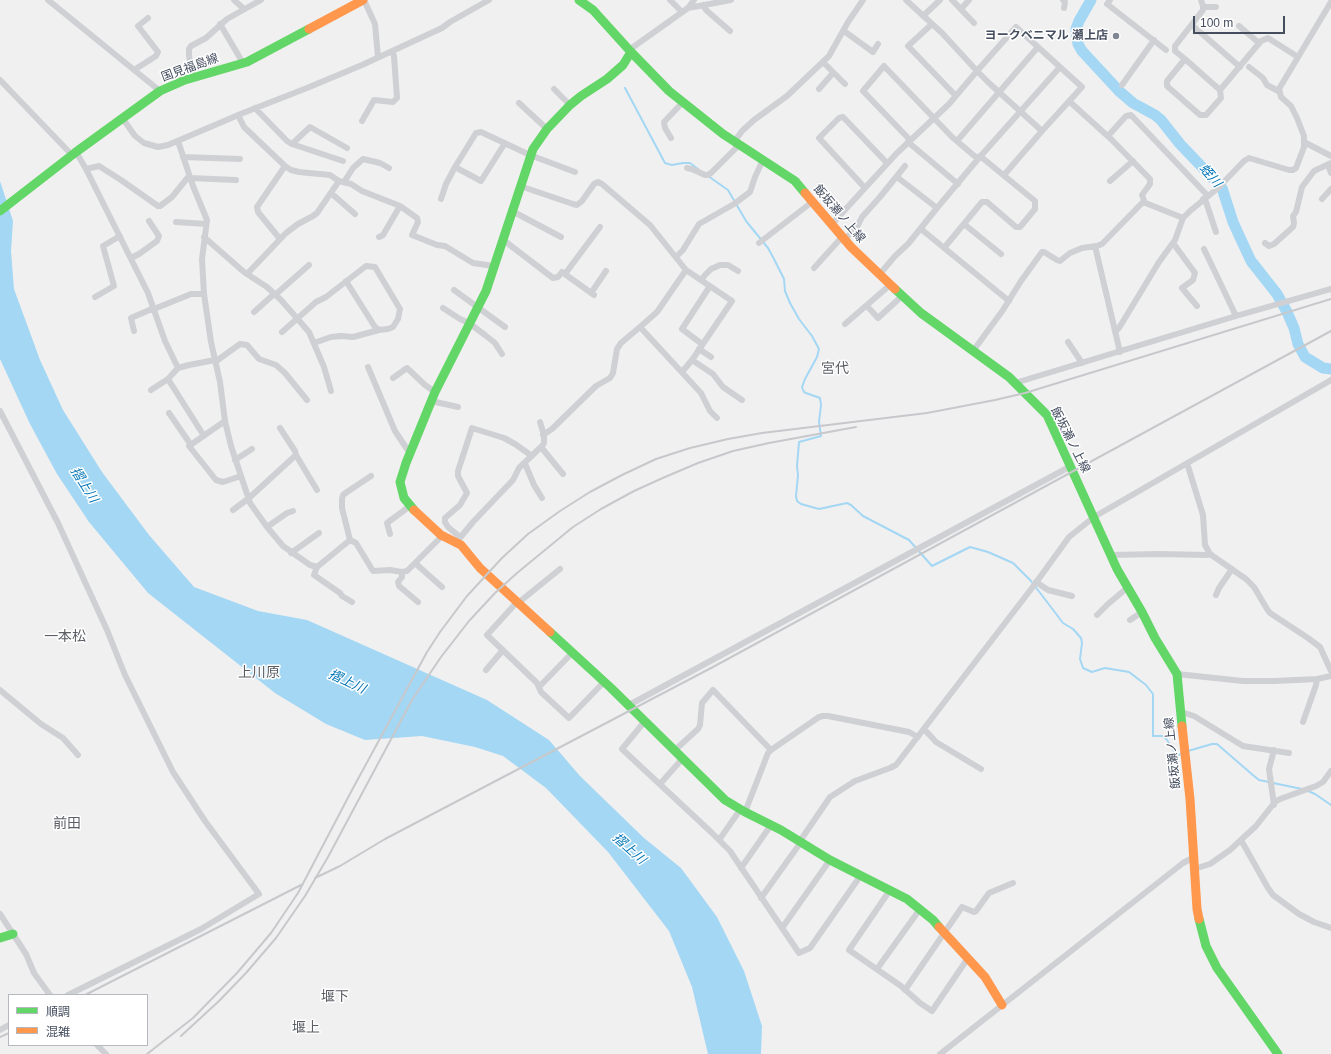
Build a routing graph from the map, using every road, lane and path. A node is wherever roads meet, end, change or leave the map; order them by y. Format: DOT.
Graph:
graph roads {
  1 [pos="48,0"];
  2 [pos="234,0"];
  3 [pos="261,0"];
  4 [pos="361,0"];
  5 [pos="489,0"];
  6 [pos="579,0"];
  7 [pos="670,0"];
  8 [pos="694,0"];
  9 [pos="731,0"];
  10 [pos="863,0"];
  11 [pos="906,0"];
  12 [pos="940,0"];
  13 [pos="952,0"];
  14 [pos="969,0"];
  15 [pos="1062,0"];
  16 [pos="1110,0"];
  17 [pos="1331,2"];
  18 [pos="1202,3"];
  19 [pos="703,5"];
  20 [pos="1216,7"];
  21 [pos="688,8"];
  22 [pos="1064,8"];
  23 [pos="961,9"];
  24 [pos="244,10"];
  25 [pos="682,12"];
  26 [pos="923,16"];
  27 [pos="148,18"];
  28 [pos="974,22"];
  29 [pos="220,24"];
  30 [pos="932,24"];
  31 [pos="1192,25"];
  32 [pos="1240,26"];
  33 [pos="730,31"];
  34 [pos="844,31"];
  35 [pos="1154,40"];
  36 [pos="1260,43"];
  37 [pos="878,44"];
  38 [pos="1038,47"];
  39 [pos="1166,50"];
  40 [pos="392,51"];
  41 [pos="630,51"];
  42 [pos="1298,57"];
  43 [pos="378,58"];
  44 [pos="1185,60"];
  45 [pos="822,62"];
  46 [pos="243,63"];
  47 [pos="1060,67"];
  48 [pos="1240,67"];
  49 [pos="1249,67"];
  50 [pos="134,70"];
  51 [pos="977,71"];
  52 [pos="834,73"];
  53 [pos="192,78"];
  54 [pos="0,80"];
  55 [pos="845,84"];
  56 [pos="1122,84"];
  57 [pos="554,89"];
  58 [pos="819,89"];
  59 [pos="1220,90"];
  60 [pos="160,92"];
  61 [pos="998,92"];
  62 [pos="1280,92"];
  63 [pos="956,96"];
  64 [pos="1069,101"];
  65 [pos="683,102"];
  66 [pos="519,103"];
  67 [pos="570,106"];
  68 [pos="255,108"];
  69 [pos="1021,112"];
  70 [pos="238,115"];
  71 [pos="934,118"];
  72 [pos="123,119"];
  73 [pos="362,121"];
  74 [pos="547,129"];
  75 [pos="1042,131"];
  76 [pos="1108,136"];
  77 [pos="672,138"];
  78 [pos="178,141"];
  79 [pos="909,141"];
  80 [pos="957,141"];
  81 [pos="1304,142"];
  82 [pos="505,143"];
  83 [pos="292,144"];
  84 [pos="736,144"];
  85 [pos="347,148"];
  86 [pos="74,154"];
  87 [pos="530,155"];
  88 [pos="1331,156"];
  89 [pos="184,157"];
  90 [pos="979,157"];
  91 [pos="240,159"];
  92 [pos="763,160"];
  93 [pos="343,161"];
  94 [pos="1133,161"];
  95 [pos="887,163"];
  96 [pos="1329,164"];
  97 [pos="285,166"];
  98 [pos="905,166"];
  99 [pos="455,167"];
  100 [pos="389,168"];
  101 [pos="687,168"];
  102 [pos="86,169"];
  103 [pos="575,172"];
  104 [pos="1331,173"];
  105 [pos="1004,175"];
  106 [pos="190,177"];
  107 [pos="897,177"];
  108 [pos="236,180"];
  109 [pos="341,181"];
  110 [pos="1110,181"];
  111 [pos="958,184"];
  112 [pos="520,186"];
  113 [pos="865,188"];
  114 [pos="1331,189"];
  115 [pos="331,193"];
  116 [pos="1205,197"];
  117 [pos="441,199"];
  118 [pos="1322,199"];
  119 [pos="812,202"];
  120 [pos="1145,203"];
  121 [pos="400,206"];
  122 [pos="938,208"];
  123 [pos="0,211"];
  124 [pos="512,211"];
  125 [pos="355,214"];
  126 [pos="1183,218"];
  127 [pos="149,222"];
  128 [pos="176,222"];
  129 [pos="206,224"];
  130 [pos="832,224"];
  131 [pos="964,224"];
  132 [pos="600,227"];
  133 [pos="921,229"];
  134 [pos="1216,232"];
  135 [pos="120,236"];
  136 [pos="204,237"];
  137 [pos="379,237"];
  138 [pos="561,238"];
  139 [pos="843,238"];
  140 [pos="502,239"];
  141 [pos="280,240"];
  142 [pos="759,243"];
  143 [pos="1173,243"];
  144 [pos="1265,244"];
  145 [pos="1094,246"];
  146 [pos="944,248"];
  147 [pos="1204,249"];
  148 [pos="1001,254"];
  149 [pos="676,257"];
  150 [pos="131,258"];
  151 [pos="309,265"];
  152 [pos="494,266"];
  153 [pos="814,268"];
  154 [pos="686,270"];
  155 [pos="606,271"];
  156 [pos="738,271"];
  157 [pos="247,274"];
  158 [pos="565,274"];
  159 [pos="879,274"];
  160 [pos="701,280"];
  161 [pos="346,281"];
  162 [pos="890,285"];
  163 [pos="710,286"];
  164 [pos="1331,289"];
  165 [pos="454,290"];
  166 [pos="204,294"];
  167 [pos="275,294"];
  168 [pos="902,296"];
  169 [pos="95,297"];
  170 [pos="1009,301"];
  171 [pos="867,306"];
  172 [pos="1197,306"];
  173 [pos="478,307"];
  174 [pos="154,308"];
  175 [pos="443,308"];
  176 [pos="254,312"];
  177 [pos="1236,316"];
  178 [pos="297,319"];
  179 [pos="469,323"];
  180 [pos="845,324"];
  181 [pos="504,326"];
  182 [pos="640,327"];
  183 [pos="379,330"];
  184 [pos="134,331"];
  185 [pos="282,332"];
  186 [pos="1115,332"];
  187 [pos="1068,342"];
  188 [pos="314,343"];
  189 [pos="701,347"];
  190 [pos="973,351"];
  191 [pos="1120,352"];
  192 [pos="502,354"];
  193 [pos="711,357"];
  194 [pos="692,360"];
  195 [pos="215,361"];
  196 [pos="1082,364"];
  197 [pos="368,367"];
  198 [pos="178,368"];
  199 [pos="682,372"];
  200 [pos="393,378"];
  201 [pos="168,379"];
  202 [pos="1331,380"];
  203 [pos="1015,384"];
  204 [pos="151,390"];
  205 [pos="331,391"];
  206 [pos="435,392"];
  207 [pos="307,400"];
  208 [pos="742,400"];
  209 [pos="431,401"];
  210 [pos="458,407"];
  211 [pos="0,411"];
  212 [pos="169,412"];
  213 [pos="717,418"];
  214 [pos="225,422"];
  215 [pos="540,422"];
  216 [pos="280,428"];
  217 [pos="543,435"];
  218 [pos="204,436"];
  219 [pos="191,445"];
  220 [pos="541,447"];
  221 [pos="252,449"];
  222 [pos="411,452"];
  223 [pos="296,455"];
  224 [pos="532,456"];
  225 [pos="235,460"];
  226 [pos="1187,463"];
  227 [pos="523,464"];
  228 [pos="1071,466"];
  229 [pos="563,474"];
  230 [pos="241,476"];
  231 [pos="371,476"];
  232 [pos="317,490"];
  233 [pos="249,498"];
  234 [pos="542,498"];
  235 [pos="410,506"];
  236 [pos="233,510"];
  237 [pos="292,511"];
  238 [pos="1094,517"];
  239 [pos="267,527"];
  240 [pos="319,533"];
  241 [pos="390,534"];
  242 [pos="441,535"];
  243 [pos="458,539"];
  244 [pos="350,540"];
  245 [pos="291,553"];
  246 [pos="1210,554"];
  247 [pos="1111,555"];
  248 [pos="415,563"];
  249 [pos="317,567"];
  250 [pos="560,569"];
  251 [pos="1232,569"];
  252 [pos="402,572"];
  253 [pos="1036,582"];
  254 [pos="442,587"];
  255 [pos="1127,588"];
  256 [pos="1216,595"];
  257 [pos="1072,596"];
  258 [pos="352,602"];
  259 [pos="418,602"];
  260 [pos="518,603"];
  261 [pos="1142,612"];
  262 [pos="1097,615"];
  263 [pos="1130,620"];
  264 [pos="503,650"];
  265 [pos="572,653"];
  266 [pos="486,670"];
  267 [pos="1331,671"];
  268 [pos="1177,674"];
  269 [pos="1331,676"];
  270 [pos="1317,679"];
  271 [pos="604,682"];
  272 [pos="539,687"];
  273 [pos="0,690"];
  274 [pos="629,705"];
  275 [pos="1181,712"];
  276 [pos="645,720"];
  277 [pos="1303,722"];
  278 [pos="924,729"];
  279 [pos="918,737"];
  280 [pos="675,750"];
  281 [pos="771,750"];
  282 [pos="1274,750"];
  283 [pos="1289,753"];
  284 [pos="78,755"];
  285 [pos="683,758"];
  286 [pos="981,769"];
  287 [pos="1331,771"];
  288 [pos="660,784"];
  289 [pos="1274,805"];
  290 [pos="742,811"];
  291 [pos="771,825"];
  292 [pos="719,840"];
  293 [pos="1241,840"];
  294 [pos="801,841"];
  295 [pos="1194,858"];
  296 [pos="830,860"];
  297 [pos="741,868"];
  298 [pos="1194,869"];
  299 [pos="861,875"];
  300 [pos="1013,883"];
  301 [pos="890,890"];
  302 [pos="762,898"];
  303 [pos="920,909"];
  304 [pos="0,914"];
  305 [pos="782,928"];
  306 [pos="1331,928"];
  307 [pos="945,933"];
  308 [pos="13,934"];
  309 [pos="0,938"];
  310 [pos="968,958"];
  311 [pos="877,969"];
  312 [pos="905,990"];
  313 [pos="49,994"];
  314 [pos="70,994"];
  315 [pos="1002,1005"];
  316 [pos="98,1046"];
  317 [pos="106,1054"];
  318 [pos="940,1054"];
  319 [pos="1278,1054"];
  1 -- 50 [label="street"];
  2 -- 24 [label="street"];
  3 -- 24 [label="street"];
  4 -- 43 [label="street"];
  4 -- 46 [label="main road, 国見福島線"];
  5 -- 40 [label="street"];
  6 -- 41 [label="main road, 飯坂瀬ノ上線"];
  7 -- 25 [label="street"];
  8 -- 21 [label="street"];
  9 -- 19 [label="street"];
  10 -- 34 [label="street"];
  11 -- 26 [label="street"];
  12 -- 26 [label="street"];
  13 -- 23 [label="street"];
  14 -- 23 [label="street"];
  15 -- 22 [label="street"];
  16 -- 35 [label="street"];
  17 -- 42 [label="street"];
  18 -- 20 [label="street"];
  18 -- 31 [label="street"];
  19 -- 21 [label="street"];
  19 -- 33 [label="street"];
  21 -- 25 [label="street"];
  23 -- 28 [label="street"];
  24 -- 29 [label="street"];
  25 -- 41 [label="street"];
  26 -- 30 [label="street"];
  27 -- 50 [label="street"];
  29 -- 46 [label="street"];
  29 -- 53 [label="street"];
  30 -- 51 [label="street"];
  30 -- 63 [label="street"];
  31 -- 44 [label="street"];
  31 -- 48 [label="street"];
  32 -- 36 [label="street"];
  34 -- 37 [label="street"];
  34 -- 45 [label="street"];
  35 -- 39 [label="street"];
  35 -- 56 [label="street"];
  36 -- 42 [label="street"];
  36 -- 48 [label="street"];
  38 -- 47 [label="street"];
  38 -- 51 [label="street"];
  38 -- 61 [label="street"];
  40 -- 43 [label="street"];
  40 -- 73 [label="street"];
  41 -- 65 [label="main road, 飯坂瀬ノ上線"];
  41 -- 67 [label="main road"];
  42 -- 62 [label="street"];
  43 -- 68 [label="street"];
  44 -- 59 [label="street"];
  44 -- 59 [label="street"];
  45 -- 52 [label="street"];
  45 -- 84 [label="street"];
  46 -- 53 [label="main road, 国見福島線"];
  47 -- 64 [label="street"];
  47 -- 69 [label="street"];
  48 -- 59 [label="street"];
  49 -- 62 [label="street"];
  50 -- 60 [label="street"];
  51 -- 61 [label="street"];
  51 -- 63 [label="street"];
  52 -- 55 [label="street"];
  52 -- 58 [label="street"];
  53 -- 60 [label="main road, 国見福島線"];
  54 -- 86 [label="street"];
  57 -- 67 [label="street"];
  60 -- 72 [label="main road, 国見福島線"];
  61 -- 69 [label="street"];
  61 -- 80 [label="street"];
  62 -- 81 [label="street"];
  63 -- 71 [label="street"];
  64 -- 75 [label="street"];
  64 -- 76 [label="street"];
  65 -- 77 [label="street"];
  65 -- 84 [label="main road, 飯坂瀬ノ上線"];
  66 -- 74 [label="street"];
  67 -- 74 [label="main road"];
  68 -- 70 [label="street"];
  68 -- 83 [label="street"];
  69 -- 75 [label="street"];
  69 -- 90 [label="street"];
  70 -- 78 [label="street"];
  70 -- 97 [label="street"];
  71 -- 79 [label="street"];
  71 -- 79 [label="street"];
  71 -- 80 [label="street"];
  72 -- 78 [label="street"];
  72 -- 86 [label="main road, 国見福島線"];
  74 -- 87 [label="main road"];
  75 -- 105 [label="street"];
  76 -- 94 [label="street"];
  76 -- 116 [label="street"];
  78 -- 89 [label="street"];
  79 -- 95 [label="street"];
  79 -- 111 [label="street"];
  80 -- 90 [label="street"];
  81 -- 88 [label="street"];
  81 -- 116 [label="street"];
  82 -- 87 [label="street"];
  82 -- 99 [label="street"];
  82 -- 99 [label="street"];
  83 -- 85 [label="street"];
  83 -- 93 [label="street"];
  84 -- 92 [label="main road, 飯坂瀬ノ上線"];
  84 -- 101 [label="street"];
  86 -- 102 [label="street"];
  86 -- 123 [label="main road, 国見福島線"];
  87 -- 103 [label="street"];
  87 -- 112 [label="main road"];
  89 -- 91 [label="street"];
  89 -- 106 [label="street"];
  90 -- 105 [label="street"];
  90 -- 111 [label="street"];
  92 -- 119 [label="main road, 飯坂瀬ノ上線"];
  92 -- 149 [label="street"];
  94 -- 110 [label="street"];
  94 -- 120 [label="street"];
  95 -- 113 [label="street"];
  95 -- 113 [label="street"];
  96 -- 104 [label="street"];
  96 -- 144 [label="street"];
  97 -- 109 [label="street"];
  97 -- 141 [label="street"];
  98 -- 107 [label="street"];
  99 -- 117 [label="street"];
  100 -- 109 [label="street"];
  102 -- 106 [label="street"];
  102 -- 135 [label="street"];
  105 -- 131 [label="street"];
  106 -- 108 [label="street"];
  106 -- 129 [label="street"];
  107 -- 122 [label="street"];
  107 -- 139 [label="street"];
  109 -- 115 [label="street"];
  109 -- 121 [label="street"];
  111 -- 122 [label="street"];
  112 -- 124 [label="main road"];
  112 -- 149 [label="street"];
  113 -- 130 [label="street"];
  114 -- 118 [label="street"];
  115 -- 125 [label="street"];
  115 -- 141 [label="street"];
  116 -- 126 [label="street"];
  116 -- 134 [label="street"];
  119 -- 130 [label="main road, 飯坂瀬ノ上線"];
  119 -- 142 [label="street"];
  120 -- 126 [label="street"];
  120 -- 145 [label="street"];
  121 -- 137 [label="street"];
  121 -- 152 [label="street"];
  122 -- 133 [label="street"];
  124 -- 138 [label="street"];
  124 -- 140 [label="main road"];
  126 -- 143 [label="street"];
  127 -- 150 [label="street"];
  128 -- 129 [label="street"];
  129 -- 136 [label="street"];
  130 -- 139 [label="main road, 飯坂瀬ノ上線"];
  131 -- 146 [label="street"];
  131 -- 148 [label="street"];
  132 -- 158 [label="street"];
  133 -- 146 [label="street"];
  133 -- 159 [label="street"];
  135 -- 150 [label="street"];
  135 -- 169 [label="street"];
  136 -- 157 [label="street"];
  136 -- 166 [label="street"];
  139 -- 153 [label="street"];
  139 -- 159 [label="main road, 飯坂瀬ノ上線"];
  140 -- 152 [label="main road"];
  140 -- 158 [label="street"];
  141 -- 157 [label="street"];
  143 -- 172 [label="street"];
  143 -- 186 [label="street"];
  145 -- 170 [label="street"];
  145 -- 186 [label="street"];
  146 -- 170 [label="street"];
  147 -- 177 [label="street"];
  149 -- 154 [label="street"];
  150 -- 174 [label="street"];
  151 -- 167 [label="street"];
  152 -- 173 [label="main road"];
  154 -- 160 [label="street"];
  154 -- 182 [label="street"];
  155 -- 158 [label="street"];
  156 -- 160 [label="street"];
  157 -- 167 [label="street"];
  159 -- 162 [label="main road, 飯坂瀬ノ上線"];
  160 -- 163 [label="street"];
  161 -- 178 [label="street"];
  161 -- 183 [label="street"];
  161 -- 183 [label="street"];
  162 -- 168 [label="main road, 飯坂瀬ノ上線"];
  162 -- 171 [label="street"];
  163 -- 189 [label="street"];
  163 -- 189 [label="street"];
  164 -- 177 [label="street"];
  165 -- 173 [label="street"];
  166 -- 174 [label="street"];
  166 -- 195 [label="street"];
  167 -- 176 [label="street"];
  167 -- 178 [label="street"];
  168 -- 171 [label="street"];
  168 -- 190 [label="main road, 飯坂瀬ノ上線"];
  170 -- 190 [label="street"];
  171 -- 180 [label="street"];
  173 -- 179 [label="main road"];
  173 -- 181 [label="street"];
  174 -- 184 [label="street"];
  174 -- 198 [label="street"];
  175 -- 179 [label="street"];
  177 -- 191 [label="street"];
  178 -- 185 [label="street"];
  178 -- 188 [label="street"];
  179 -- 192 [label="street"];
  179 -- 206 [label="main road"];
  182 -- 199 [label="street"];
  182 -- 217 [label="street"];
  183 -- 188 [label="street"];
  186 -- 191 [label="street"];
  187 -- 196 [label="street"];
  188 -- 205 [label="street"];
  189 -- 193 [label="street"];
  189 -- 194 [label="street"];
  190 -- 203 [label="main road, 飯坂瀬ノ上線"];
  191 -- 196 [label="street"];
  194 -- 199 [label="street"];
  194 -- 208 [label="street"];
  195 -- 198 [label="street"];
  195 -- 207 [label="street"];
  195 -- 214 [label="street"];
  196 -- 203 [label="street"];
  197 -- 222 [label="street"];
  198 -- 201 [label="street"];
  199 -- 213 [label="street"];
  200 -- 206 [label="street"];
  201 -- 204 [label="street"];
  201 -- 218 [label="street"];
  202 -- 226 [label="street"];
  203 -- 228 [label="main road, 飯坂瀬ノ上線"];
  206 -- 209 [label="main road"];
  209 -- 210 [label="street"];
  209 -- 222 [label="main road"];
  211 -- 314 [label="street"];
  212 -- 219 [label="street"];
  214 -- 218 [label="street"];
  214 -- 225 [label="street"];
  215 -- 217 [label="street"];
  216 -- 223 [label="street"];
  217 -- 220 [label="street"];
  218 -- 219 [label="street"];
  219 -- 230 [label="street"];
  220 -- 224 [label="street"];
  220 -- 229 [label="street"];
  221 -- 225 [label="street"];
  222 -- 235 [label="main road"];
  223 -- 232 [label="street"];
  223 -- 233 [label="street"];
  224 -- 227 [label="street"];
  224 -- 243 [label="street"];
  225 -- 230 [label="street"];
  226 -- 238 [label="street"];
  226 -- 246 [label="street"];
  227 -- 234 [label="street"];
  227 -- 243 [label="street"];
  228 -- 238 [label="main road, 飯坂瀬ノ上線"];
  228 -- 274 [label="street"];
  230 -- 233 [label="street"];
  231 -- 244 [label="street"];
  233 -- 236 [label="street"];
  233 -- 239 [label="street"];
  235 -- 241 [label="street"];
  235 -- 242 [label="main road"];
  237 -- 239 [label="street"];
  238 -- 247 [label="main road, 飯坂瀬ノ上線"];
  238 -- 253 [label="street"];
  239 -- 245 [label="street"];
  240 -- 245 [label="street"];
  242 -- 243 [label="main road"];
  242 -- 248 [label="street"];
  243 -- 260 [label="main road"];
  244 -- 249 [label="street"];
  244 -- 252 [label="street"];
  245 -- 249 [label="street"];
  246 -- 247 [label="street"];
  246 -- 251 [label="street"];
  247 -- 255 [label="main road, 飯坂瀬ノ上線"];
  248 -- 252 [label="street"];
  248 -- 254 [label="street"];
  249 -- 258 [label="street"];
  250 -- 260 [label="street"];
  251 -- 256 [label="street"];
  251 -- 267 [label="street"];
  252 -- 259 [label="street"];
  253 -- 257 [label="street"];
  253 -- 278 [label="street"];
  255 -- 261 [label="main road, 飯坂瀬ノ上線"];
  255 -- 262 [label="street"];
  260 -- 264 [label="street"];
  260 -- 265 [label="main road"];
  261 -- 263 [label="street"];
  261 -- 268 [label="main road, 飯坂瀬ノ上線"];
  264 -- 266 [label="street"];
  264 -- 272 [label="street"];
  265 -- 271 [label="main road"];
  265 -- 272 [label="street"];
  268 -- 270 [label="street"];
  268 -- 275 [label="main road, 飯坂瀬ノ上線"];
  269 -- 270 [label="street"];
  270 -- 277 [label="street"];
  271 -- 272 [label="street"];
  271 -- 274 [label="main road"];
  273 -- 284 [label="street"];
  274 -- 276 [label="main road"];
  275 -- 282 [label="street"];
  275 -- 295 [label="main road, 飯坂瀬ノ上線"];
  276 -- 280 [label="main road"];
  276 -- 288 [label="street"];
  278 -- 279 [label="street"];
  278 -- 286 [label="street"];
  279 -- 281 [label="street"];
  279 -- 294 [label="street"];
  280 -- 281 [label="street"];
  280 -- 285 [label="main road"];
  281 -- 290 [label="street"];
  282 -- 283 [label="street"];
  282 -- 289 [label="street"];
  285 -- 288 [label="street"];
  285 -- 290 [label="main road"];
  287 -- 289 [label="street"];
  288 -- 292 [label="street"];
  289 -- 293 [label="street"];
  290 -- 291 [label="main road"];
  290 -- 292 [label="street"];
  291 -- 294 [label="main road"];
  291 -- 297 [label="street"];
  292 -- 297 [label="street"];
  293 -- 298 [label="street"];
  293 -- 306 [label="street"];
  294 -- 296 [label="main road"];
  294 -- 302 [label="street"];
  295 -- 298 [label="main road, 飯坂瀬ノ上線"];
  295 -- 315 [label="street"];
  296 -- 299 [label="main road"];
  296 -- 305 [label="street"];
  297 -- 302 [label="street"];
  298 -- 319 [label="main road, 飯坂瀬ノ上線"];
  299 -- 301 [label="main road"];
  299 -- 305 [label="street"];
  300 -- 307 [label="street"];
  301 -- 303 [label="main road"];
  301 -- 311 [label="street"];
  302 -- 305 [label="street"];
  303 -- 307 [label="main road"];
  303 -- 311 [label="street"];
  304 -- 308 [label="street"];
  307 -- 310 [label="main road"];
  307 -- 312 [label="street"];
  308 -- 309 [label="main road"];
  308 -- 313 [label="street"];
  310 -- 312 [label="street"];
  310 -- 315 [label="main road"];
  311 -- 312 [label="street"];
  315 -- 318 [label="street"];
  316 -- 317 [label="street"];
}
